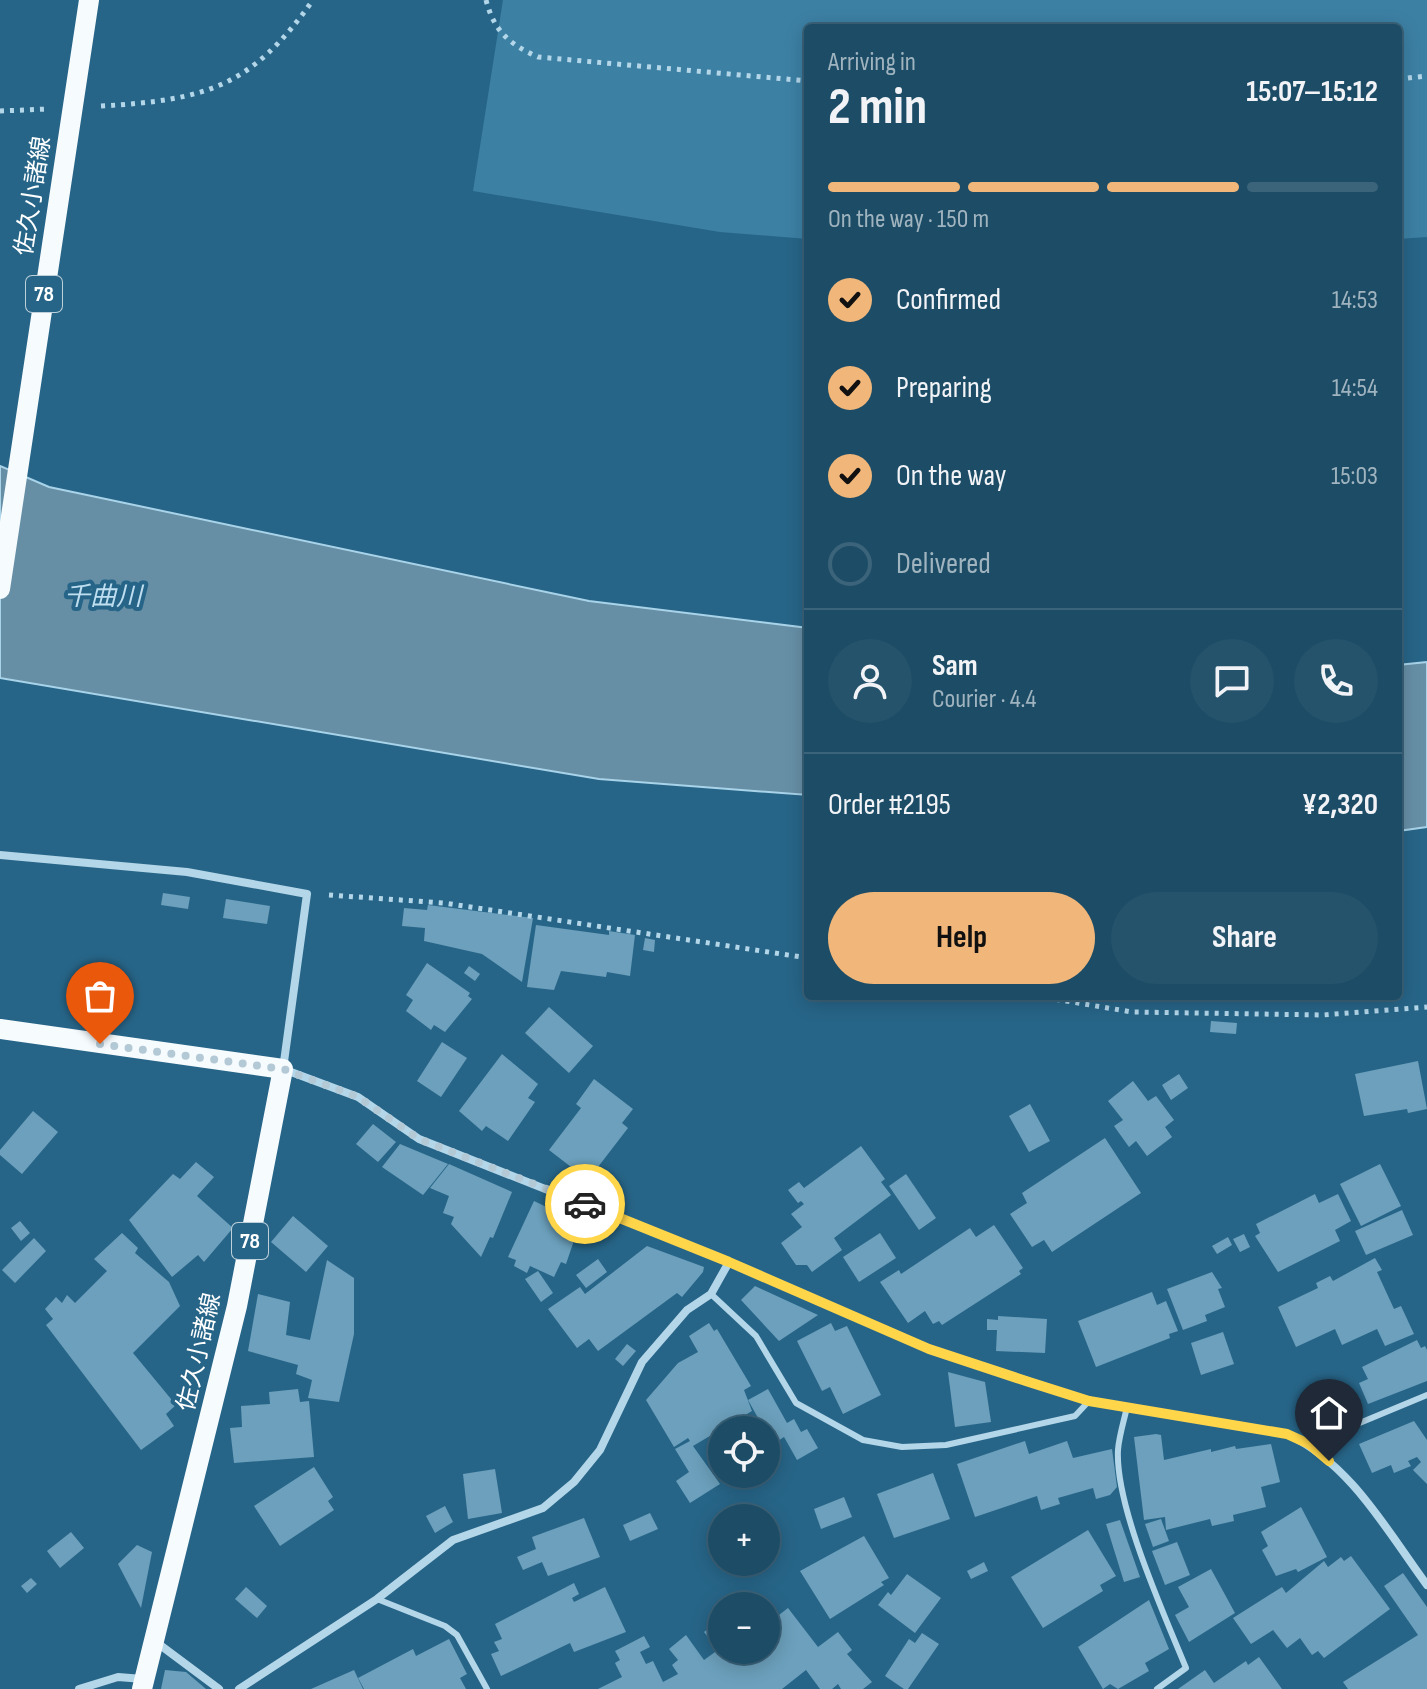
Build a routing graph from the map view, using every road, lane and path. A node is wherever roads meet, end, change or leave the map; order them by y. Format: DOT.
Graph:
graph roads {
  1 [pos="89,0"];
  2 [pos="313,0"];
  3 [pos="486,0"];
  4 [pos="1427,76"];
  5 [pos="1402,79"];
  6 [pos="804,81"];
  7 [pos="93,106"];
  8 [pos="62,108"];
  9 [pos="0,111"];
  10 [pos="0,589"];
  11 [pos="0,855"];
  12 [pos="307,894"];
  13 [pos="804,957"];
  14 [pos="1060,1000"];
  15 [pos="1427,1007"];
  16 [pos="0,1029"];
  17 [pos="283,1069"];
  18 [pos="729,1262"];
  19 [pos="711,1294"];
  20 [pos="1427,1395"];
  21 [pos="1089,1401"];
  22 [pos="1127,1407"];
  23 [pos="1309,1444"];
  24 [pos="1427,1585"];
  25 [pos="377,1599"];
  26 [pos="154,1641"];
  27 [pos="143,1684"];
  28 [pos="79,1689"];
  29 [pos="219,1689"];
  30 [pos="239,1689"];
  31 [pos="487,1689"];
  32 [pos="1157,1689"];
  1 -- 10 [label="main road, 佐久小諸線 / 78, bridge"];
  2 -- 7 [label="path"];
  3 -- 6 [label="path"];
  4 -- 5 [label="path"];
  8 -- 9 [label="path"];
  11 -- 12 [label="street"];
  12 -- 13 [label="path"];
  12 -- 17 [label="street"];
  14 -- 15 [label="path"];
  16 -- 17 [label="main road"];
  17 -- 18 [label="street"];
  17 -- 26 [label="main road, 佐久小諸線 / 78"];
  18 -- 19 [label="street"];
  18 -- 21 [label="street"];
  19 -- 21 [label="lane"];
  19 -- 25 [label="street"];
  20 -- 23 [label="lane"];
  21 -- 22 [label="street"];
  22 -- 23 [label="street"];
  22 -- 32 [label="lane"];
  23 -- 24 [label="street"];
  25 -- 30 [label="street"];
  25 -- 31 [label="lane"];
  26 -- 27 [label="main road, 佐久小諸線 / 78"];
  26 -- 29 [label="street"];
  27 -- 28 [label="street"];
}
